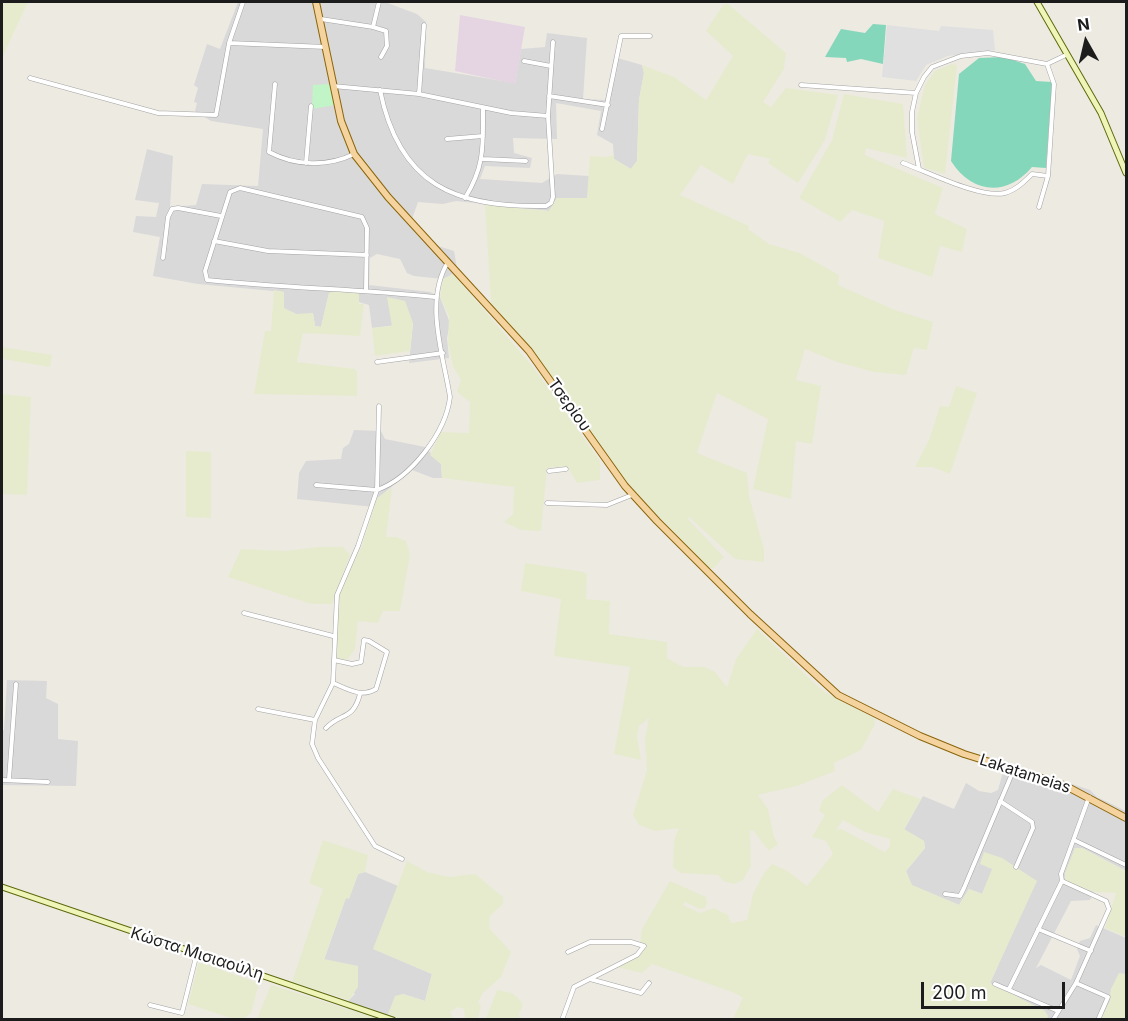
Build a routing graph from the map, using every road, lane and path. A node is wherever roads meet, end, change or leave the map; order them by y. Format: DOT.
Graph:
graph roads {
  1 [pos="243,2"];
  2 [pos="316,2"];
  3 [pos="379,2"];
  4 [pos="1037,2"];
  5 [pos="321,19"];
  6 [pos="424,25"];
  7 [pos="373,27"];
  8 [pos="650,36"];
  9 [pos="553,42"];
  10 [pos="229,43"];
  11 [pos="326,47"];
  12 [pos="1066,55"];
  13 [pos="381,57"];
  14 [pos="524,62"];
  15 [pos="1047,64"];
  16 [pos="551,66"];
  17 [pos="30,78"];
  18 [pos="275,84"];
  19 [pos="801,85"];
  20 [pos="333,86"];
  21 [pos="380,90"];
  22 [pos="916,93"];
  23 [pos="419,94"];
  24 [pos="549,96"];
  25 [pos="608,105"];
  26 [pos="311,106"];
  27 [pos="483,108"];
  28 [pos="548,116"];
  29 [pos="602,129"];
  30 [pos="483,136"];
  31 [pos="447,139"];
  32 [pos="354,154"];
  33 [pos="483,159"];
  34 [pos="526,161"];
  35 [pos="306,163"];
  36 [pos="903,163"];
  37 [pos="920,169"];
  38 [pos="1126,173"];
  39 [pos="1047,176"];
  40 [pos="465,198"];
  41 [pos="1039,207"];
  42 [pos="221,216"];
  43 [pos="214,241"];
  44 [pos="367,255"];
  45 [pos="163,258"];
  46 [pos="448,261"];
  47 [pos="366,290"];
  48 [pos="435,297"];
  49 [pos="443,353"];
  50 [pos="377,362"];
  51 [pos="379,406"];
  52 [pos="566,469"];
  53 [pos="549,471"];
  54 [pos="316,485"];
  55 [pos="377,490"];
  56 [pos="632,495"];
  57 [pos="547,503"];
  58 [pos="244,613"];
  59 [pos="333,636"];
  60 [pos="334,660"];
  61 [pos="333,683"];
  62 [pos="16,684"];
  63 [pos="360,694"];
  64 [pos="258,709"];
  65 [pos="315,720"];
  66 [pos="326,728"];
  67 [pos="920,736"];
  68 [pos="1014,768"];
  69 [pos="9,779"];
  70 [pos="2,780"];
  71 [pos="48,782"];
  72 [pos="1089,797"];
  73 [pos="1000,801"];
  74 [pos="1126,818"];
  75 [pos="1074,840"];
  76 [pos="402,859"];
  77 [pos="1126,865"];
  78 [pos="1016,867"];
  79 [pos="1062,881"];
  80 [pos="2,887"];
  81 [pos="945,894"];
  82 [pos="1038,929"];
  83 [pos="1091,951"];
  84 [pos="568,952"];
  85 [pos="197,953"];
  86 [pos="590,978"];
  87 [pos="649,983"];
  88 [pos="1076,983"];
  89 [pos="995,984"];
  90 [pos="1009,989"];
  91 [pos="150,1005"];
  92 [pos="1058,1011"];
  93 [pos="393,1020"];
  94 [pos="562,1020"];
  95 [pos="1053,1020"];
  96 [pos="1098,1020"];
  1 -- 10 [label="street"];
  2 -- 5 [label="main road, Τσερίου"];
  3 -- 7 [label="street"];
  4 -- 12 [label="street"];
  5 -- 7 [label="street"];
  5 -- 11 [label="main road, Τσερίου"];
  6 -- 23 [label="street"];
  7 -- 13 [label="street"];
  8 -- 25 [label="street"];
  9 -- 16 [label="street"];
  10 -- 11 [label="street"];
  10 -- 17 [label="street"];
  11 -- 20 [label="main road, Τσερίου"];
  12 -- 15 [label="street"];
  12 -- 38 [label="street"];
  14 -- 16 [label="street"];
  15 -- 22 [label="street"];
  15 -- 39 [label="street"];
  16 -- 24 [label="street"];
  18 -- 35 [label="street"];
  19 -- 22 [label="street"];
  20 -- 21 [label="street"];
  20 -- 32 [label="main road, Τσερίου"];
  21 -- 23 [label="street"];
  21 -- 40 [label="street"];
  22 -- 37 [label="street"];
  23 -- 27 [label="street"];
  24 -- 25 [label="street"];
  24 -- 28 [label="street"];
  25 -- 29 [label="street"];
  26 -- 35 [label="street"];
  27 -- 28 [label="street"];
  27 -- 30 [label="street"];
  28 -- 40 [label="street"];
  30 -- 31 [label="street"];
  30 -- 33 [label="street"];
  32 -- 35 [label="street"];
  32 -- 46 [label="main road, Τσερίου"];
  33 -- 34 [label="street"];
  33 -- 40 [label="street"];
  36 -- 37 [label="street"];
  37 -- 39 [label="street"];
  39 -- 41 [label="street"];
  42 -- 43 [label="street"];
  42 -- 44 [label="street"];
  42 -- 45 [label="street"];
  43 -- 44 [label="street"];
  43 -- 47 [label="street"];
  44 -- 47 [label="street"];
  46 -- 48 [label="street"];
  46 -- 56 [label="main road, Τσερίου"];
  47 -- 48 [label="street"];
  48 -- 49 [label="street"];
  49 -- 50 [label="street"];
  49 -- 55 [label="street"];
  51 -- 55 [label="street"];
  52 -- 53 [label="street"];
  54 -- 55 [label="street"];
  55 -- 59 [label="street"];
  56 -- 57 [label="street"];
  56 -- 67 [label="main road, Τσερίου"];
  58 -- 59 [label="street"];
  59 -- 60 [label="street"];
  60 -- 61 [label="street"];
  60 -- 63 [label="street"];
  61 -- 63 [label="street"];
  61 -- 65 [label="street"];
  62 -- 69 [label="street"];
  63 -- 66 [label="street"];
  64 -- 65 [label="street"];
  65 -- 76 [label="street"];
  67 -- 68 [label="main road, Lakatameias"];
  68 -- 72 [label="main road, Lakatameias"];
  68 -- 73 [label="street"];
  69 -- 70 [label="street"];
  69 -- 71 [label="street"];
  72 -- 74 [label="main road, Lakatameias"];
  72 -- 75 [label="street"];
  73 -- 78 [label="street"];
  73 -- 81 [label="street"];
  75 -- 77 [label="street"];
  75 -- 79 [label="street"];
  79 -- 82 [label="street"];
  79 -- 83 [label="street"];
  80 -- 85 [label="street, Κώστα Μισιαούλη"];
  82 -- 83 [label="street"];
  82 -- 90 [label="street"];
  83 -- 88 [label="street"];
  84 -- 86 [label="street"];
  85 -- 91 [label="street"];
  85 -- 93 [label="street, Κώστα Μισιαούλη"];
  86 -- 87 [label="street"];
  86 -- 94 [label="street"];
  88 -- 92 [label="street"];
  88 -- 96 [label="street"];
  89 -- 90 [label="street"];
  90 -- 92 [label="street"];
  92 -- 95 [label="street"];
}
